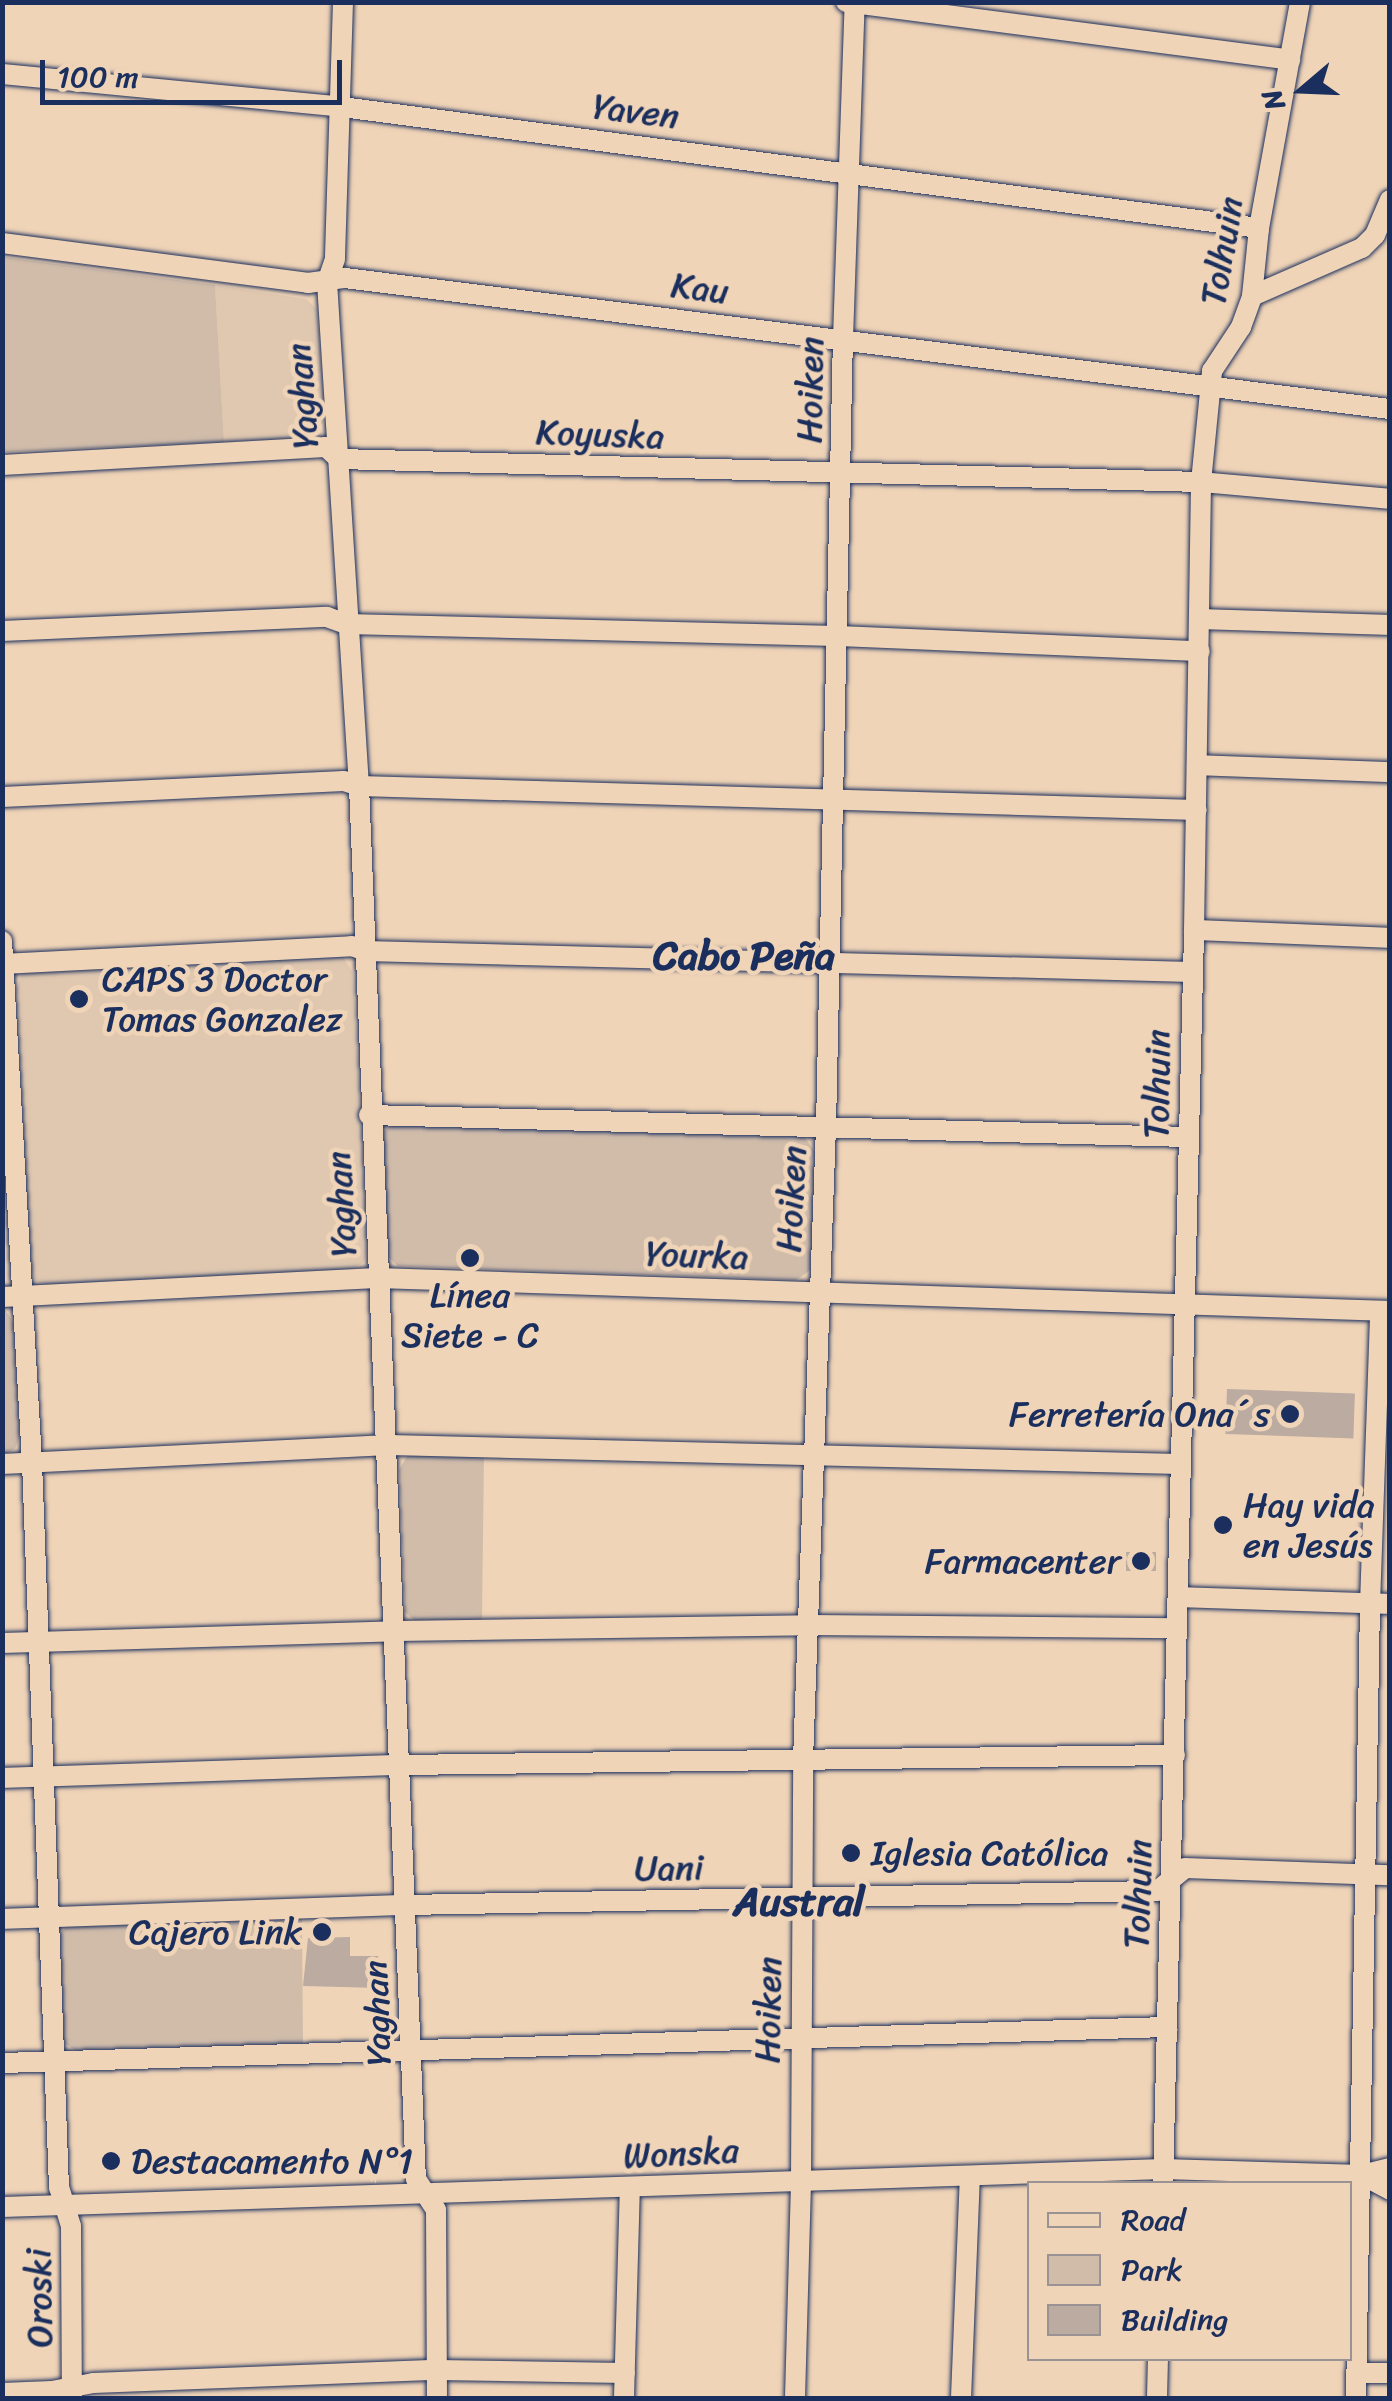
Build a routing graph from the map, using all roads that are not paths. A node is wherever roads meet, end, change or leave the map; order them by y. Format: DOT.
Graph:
graph roads {
  1 [pos="344,2"];
  2 [pos="846,2"];
  3 [pos="1300,2"];
  4 [pos="855,3"];
  5 [pos="1290,60"];
  6 [pos="2,74"];
  7 [pos="342,107"];
  8 [pos="849,170"];
  9 [pos="1390,200"];
  10 [pos="1259,228"];
  11 [pos="2,244"];
  12 [pos="327,282"];
  13 [pos="1252,296"];
  14 [pos="843,338"];
  15 [pos="1209,387"];
  16 [pos="1390,408"];
  17 [pos="339,459"];
  18 [pos="2,465"];
  19 [pos="840,474"];
  20 [pos="1201,482"];
  21 [pos="1390,499"];
  22 [pos="1200,619"];
  23 [pos="346,624"];
  24 [pos="1390,625"];
  25 [pos="2,631"];
  26 [pos="837,636"];
  27 [pos="1200,652"];
  28 [pos="1197,765"];
  29 [pos="1390,772"];
  30 [pos="359,786"];
  31 [pos="2,797"];
  32 [pos="833,798"];
  33 [pos="1197,810"];
  34 [pos="1194,930"];
  35 [pos="1390,938"];
  36 [pos="2,941"];
  37 [pos="365,951"];
  38 [pos="3,963"];
  39 [pos="829,964"];
  40 [pos="1192,972"];
  41 [pos="369,1115"];
  42 [pos="826,1126"];
  43 [pos="7,1128"];
  44 [pos="1188,1137"];
  45 [pos="377,1278"];
  46 [pos="819,1290"];
  47 [pos="13,1296"];
  48 [pos="1184,1302"];
  49 [pos="1385,1311"];
  50 [pos="389,1445"];
  51 [pos="816,1452"];
  52 [pos="32,1462"];
  53 [pos="2,1464"];
  54 [pos="1180,1464"];
  55 [pos="1179,1597"];
  56 [pos="1380,1604"];
  57 [pos="810,1625"];
  58 [pos="1177,1628"];
  59 [pos="396,1630"];
  60 [pos="39,1642"];
  61 [pos="2,1643"];
  62 [pos="1175,1755"];
  63 [pos="804,1760"];
  64 [pos="400,1765"];
  65 [pos="42,1776"];
  66 [pos="2,1778"];
  67 [pos="1366,1874"];
  68 [pos="1390,1875"];
  69 [pos="1170,1880"];
  70 [pos="802,1898"];
  71 [pos="405,1904"];
  72 [pos="46,1918"];
  73 [pos="2,1919"];
  74 [pos="1167,2027"];
  75 [pos="799,2036"];
  76 [pos="411,2050"];
  77 [pos="52,2062"];
  78 [pos="2,2063"];
  79 [pos="1390,2168"];
  80 [pos="1362,2175"];
  81 [pos="970,2176"];
  82 [pos="1163,2176"];
  83 [pos="802,2180"];
  84 [pos="630,2189"];
  85 [pos="1390,2190"];
  86 [pos="424,2194"];
  87 [pos="65,2205"];
  88 [pos="2,2207"];
  89 [pos="1158,2361"];
  90 [pos="437,2370"];
  91 [pos="625,2373"];
  92 [pos="1357,2373"];
  93 [pos="1390,2374"];
  94 [pos="2,2392"];
  95 [pos="72,2392"];
  96 [pos="438,2398"];
  97 [pos="624,2398"];
  98 [pos="795,2398"];
  99 [pos="962,2398"];
  100 [pos="1157,2398"];
  101 [pos="1356,2398"];
  1 -- 7 [label="street, Yaghan"];
  2 -- 4 [label="street"];
  3 -- 5 [label="street, Tolhuin"];
  4 -- 5 [label="street"];
  4 -- 8 [label="street, Hoiken"];
  5 -- 10 [label="street, Tolhuin"];
  6 -- 7 [label="street, Yaven"];
  7 -- 8 [label="street, Yaven"];
  7 -- 12 [label="street, Yaghan"];
  8 -- 10 [label="street, Yaven"];
  8 -- 14 [label="street, Hoiken"];
  9 -- 13 [label="street"];
  10 -- 13 [label="street, Tolhuin"];
  11 -- 12 [label="street, Kau"];
  12 -- 14 [label="street, Kau"];
  12 -- 17 [label="street, Yaghan"];
  13 -- 15 [label="street, Tolhuin"];
  14 -- 15 [label="street, Kau"];
  14 -- 19 [label="street, Hoiken"];
  15 -- 16 [label="street, Kau"];
  15 -- 20 [label="street, Tolhuin"];
  17 -- 18 [label="street, Koyuska"];
  17 -- 19 [label="street, Koyuska"];
  17 -- 23 [label="street, Yaghan"];
  19 -- 20 [label="street, Koyuska"];
  19 -- 26 [label="street, Hoiken"];
  20 -- 21 [label="street, Koyuska"];
  20 -- 22 [label="street, Tolhuin"];
  22 -- 24 [label="street"];
  22 -- 27 [label="street, Tolhuin"];
  23 -- 25 [label="street"];
  23 -- 26 [label="street"];
  23 -- 30 [label="street, Yaghan"];
  26 -- 27 [label="street"];
  26 -- 32 [label="street, Hoiken"];
  27 -- 28 [label="street, Tolhuin"];
  28 -- 29 [label="street"];
  28 -- 33 [label="street, Tolhuin"];
  30 -- 31 [label="street"];
  30 -- 32 [label="street"];
  30 -- 37 [label="street, Yaghan"];
  32 -- 33 [label="street"];
  32 -- 39 [label="street, Hoiken"];
  33 -- 34 [label="street, Tolhuin"];
  34 -- 35 [label="street"];
  34 -- 40 [label="street, Tolhuin"];
  36 -- 38 [label="street, Oroski"];
  37 -- 38 [label="street"];
  37 -- 39 [label="street"];
  37 -- 41 [label="street, Yaghan"];
  38 -- 43 [label="street, Oroski"];
  39 -- 40 [label="street"];
  39 -- 42 [label="street, Hoiken"];
  40 -- 44 [label="street, Tolhuin"];
  41 -- 42 [label="street"];
  41 -- 45 [label="street, Yaghan"];
  42 -- 44 [label="street"];
  42 -- 46 [label="street, Hoiken"];
  43 -- 47 [label="street, Oroski"];
  44 -- 48 [label="street, Tolhuin"];
  45 -- 46 [label="street, Yourka"];
  45 -- 47 [label="street, Yourka"];
  45 -- 50 [label="street, Yaghan"];
  46 -- 48 [label="street, Yourka"];
  46 -- 51 [label="street, Hoiken"];
  47 -- 52 [label="street, Oroski"];
  48 -- 49 [label="street, Yourka"];
  48 -- 54 [label="street, Tolhuin"];
  49 -- 56 [label="street"];
  50 -- 51 [label="street"];
  50 -- 52 [label="street"];
  50 -- 59 [label="street, Yaghan"];
  51 -- 54 [label="street"];
  51 -- 57 [label="street, Hoiken"];
  52 -- 53 [label="street"];
  52 -- 60 [label="street, Oroski"];
  54 -- 55 [label="street, Tolhuin"];
  55 -- 56 [label="street"];
  55 -- 58 [label="street, Tolhuin"];
  56 -- 67 [label="street"];
  57 -- 58 [label="street"];
  57 -- 59 [label="street"];
  57 -- 63 [label="street, Hoiken"];
  58 -- 62 [label="street, Tolhuin"];
  59 -- 60 [label="street"];
  59 -- 64 [label="street, Yaghan"];
  60 -- 61 [label="street"];
  60 -- 65 [label="street, Oroski"];
  62 -- 63 [label="street"];
  62 -- 69 [label="street, Tolhuin"];
  63 -- 64 [label="street"];
  63 -- 70 [label="street, Hoiken"];
  64 -- 65 [label="street"];
  64 -- 71 [label="street, Yaghan"];
  65 -- 66 [label="street"];
  65 -- 72 [label="street, Oroski"];
  67 -- 68 [label="street, Uani"];
  67 -- 69 [label="street, Uani"];
  67 -- 80 [label="street"];
  69 -- 70 [label="street, Uani"];
  69 -- 74 [label="street, Tolhuin"];
  70 -- 71 [label="street, Uani"];
  70 -- 75 [label="street, Hoiken"];
  71 -- 72 [label="street, Uani"];
  71 -- 76 [label="street, Yaghan"];
  72 -- 73 [label="street, Uani"];
  72 -- 77 [label="street, Oroski"];
  74 -- 75 [label="street"];
  74 -- 82 [label="street, Tolhuin"];
  75 -- 76 [label="street"];
  75 -- 83 [label="street, Hoiken"];
  76 -- 77 [label="street"];
  76 -- 86 [label="street, Yaghan"];
  77 -- 78 [label="street"];
  77 -- 87 [label="street, Oroski"];
  79 -- 80 [label="street, Wonska"];
  80 -- 82 [label="street, Wonska"];
  80 -- 85 [label="street, Wonska"];
  80 -- 92 [label="street"];
  81 -- 82 [label="street, Wonska"];
  81 -- 83 [label="street, Wonska"];
  81 -- 99 [label="street"];
  83 -- 84 [label="street, Wonska"];
  83 -- 98 [label="street, Hoiken"];
  84 -- 86 [label="street, Wonska"];
  84 -- 91 [label="street"];
  86 -- 87 [label="street, Wonska"];
  86 -- 90 [label="street, Yaghan"];
  87 -- 88 [label="street, Wonska"];
  87 -- 95 [label="street, Oroski"];
  89 -- 100 [label="street"];
  90 -- 91 [label="street"];
  90 -- 95 [label="street"];
  90 -- 96 [label="street, Yaghan"];
  91 -- 97 [label="street"];
  92 -- 93 [label="street"];
  92 -- 101 [label="street"];
  94 -- 95 [label="street"];
}
